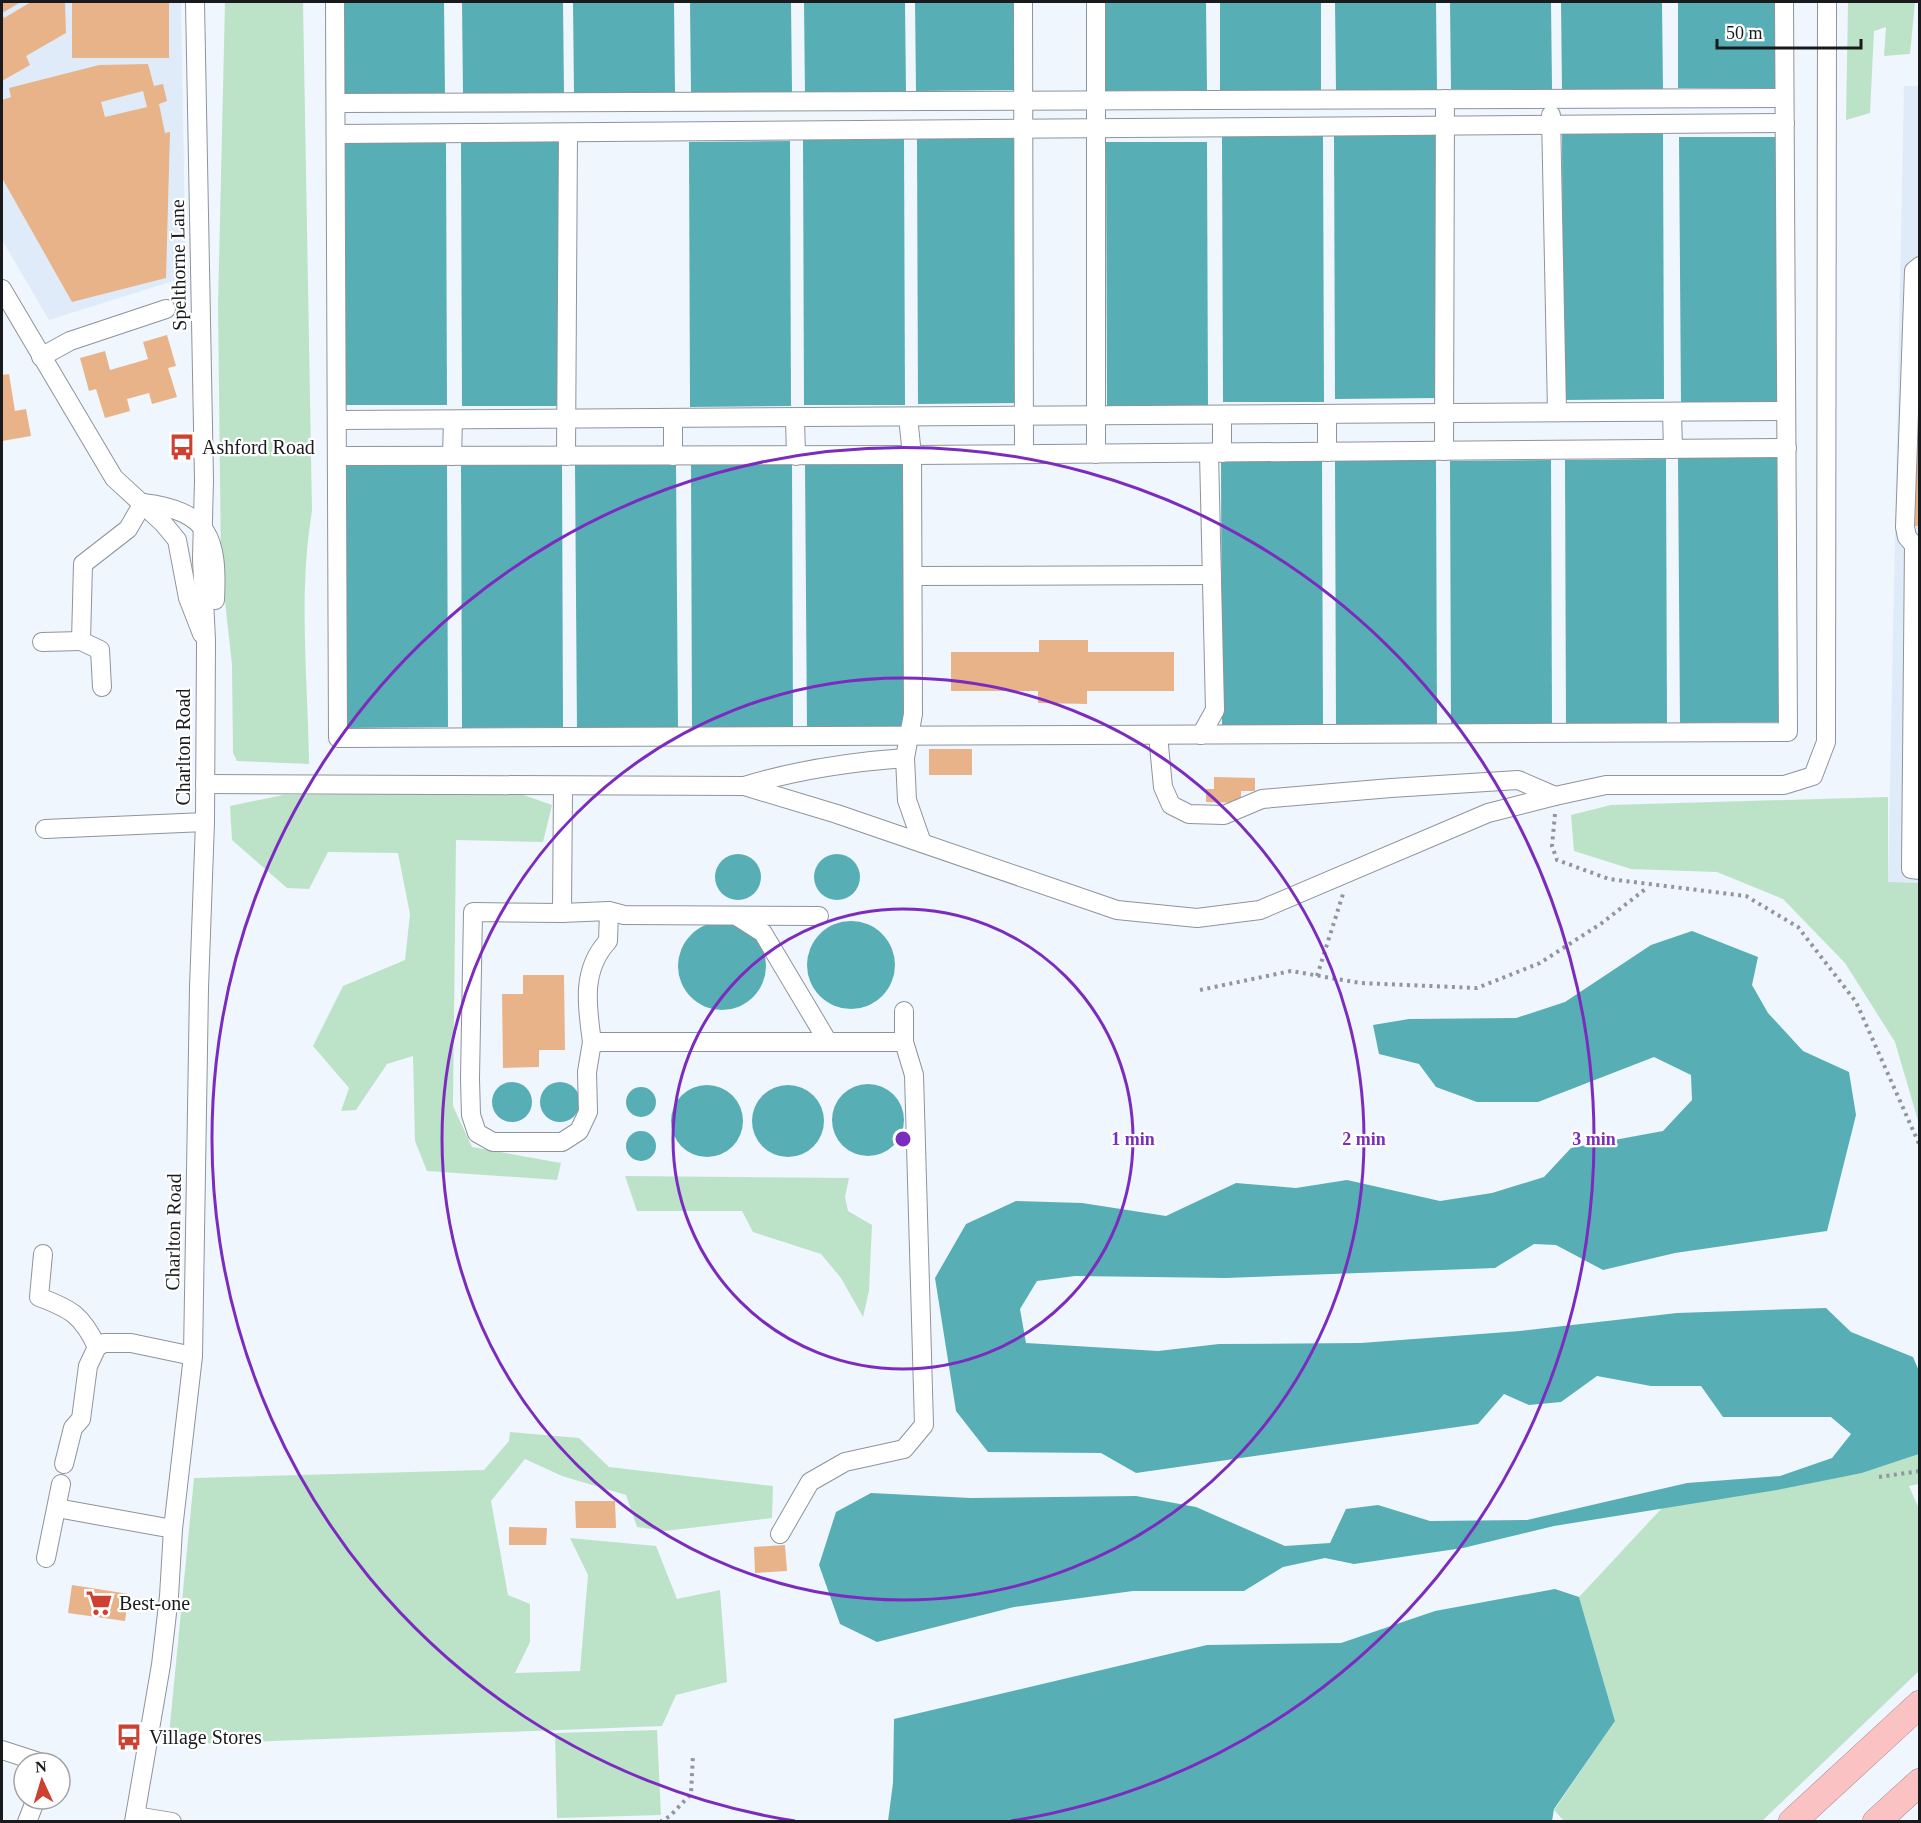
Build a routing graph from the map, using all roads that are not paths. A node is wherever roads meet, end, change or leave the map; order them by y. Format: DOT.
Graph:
graph roads {
  1 [pos="195,2"];
  2 [pos="335,2"];
  3 [pos="1023,2"];
  4 [pos="1096,2"];
  5 [pos="1784,2"];
  6 [pos="1827,2"];
  7 [pos="1671,98"];
  8 [pos="1784,98"];
  9 [pos="1445,99"];
  10 [pos="1551,99"];
  11 [pos="1023,100"];
  12 [pos="1097,100"];
  13 [pos="1213,100"];
  14 [pos="1311,100"];
  15 [pos="815,101"];
  16 [pos="914,101"];
  17 [pos="681,102"];
  18 [pos="336,103"];
  19 [pos="454,103"];
  20 [pos="1785,123"];
  21 [pos="1671,124"];
  22 [pos="1551,126"];
  23 [pos="1445,127"];
  24 [pos="1211,128"];
  25 [pos="1311,128"];
  26 [pos="1096,129"];
  27 [pos="914,130"];
  28 [pos="1023,130"];
  29 [pos="815,131"];
  30 [pos="681,132"];
  31 [pos="454,133"];
  32 [pos="568,133"];
  33 [pos="336,134"];
  34 [pos="1920,266"];
  35 [pos="2,289"];
  36 [pos="166,309"];
  37 [pos="41,357"];
  38 [pos="1785,411"];
  39 [pos="1557,412"];
  40 [pos="1672,412"];
  41 [pos="1444,413"];
  42 [pos="1327,414"];
  43 [pos="1222,415"];
  44 [pos="1025,416"];
  45 [pos="1097,416"];
  46 [pos="908,417"];
  47 [pos="568,418"];
  48 [pos="674,418"];
  49 [pos="795,418"];
  50 [pos="337,420"];
  51 [pos="453,420"];
  52 [pos="1787,448"];
  53 [pos="1673,449"];
  54 [pos="1444,451"];
  55 [pos="1327,452"];
  56 [pos="1215,453"];
  57 [pos="1024,454"];
  58 [pos="1096,454"];
  59 [pos="912,455"];
  60 [pos="338,456"];
  61 [pos="452,456"];
  62 [pos="566,456"];
  63 [pos="673,456"];
  64 [pos="796,456"];
  65 [pos="143,503"];
  66 [pos="204,527"];
  67 [pos="1917,545"];
  68 [pos="1212,575"];
  69 [pos="913,576"];
  70 [pos="206,640"];
  71 [pos="81,641"];
  72 [pos="42,642"];
  73 [pos="102,687"];
  74 [pos="1158,735"];
  75 [pos="1201,735"];
  76 [pos="911,736"];
  77 [pos="905,758"];
  78 [pos="205,784"];
  79 [pos="744,786"];
  80 [pos="563,787"];
  81 [pos="1555,796"];
  82 [pos="205,822"];
  83 [pos="45,829"];
  84 [pos="922,843"];
  85 [pos="1920,870"];
  86 [pos="609,911"];
  87 [pos="562,913"];
  88 [pos="733,915"];
  89 [pos="819,916"];
  90 [pos="904,1011"];
  91 [pos="592,1042"];
  92 [pos="828,1042"];
  93 [pos="904,1042"];
  94 [pos="43,1254"];
  95 [pos="93,1339"];
  96 [pos="193,1356"];
  97 [pos="64,1464"];
  98 [pos="61,1484"];
  99 [pos="57,1508"];
  100 [pos="173,1529"];
  101 [pos="780,1534"];
  102 [pos="46,1558"];
  103 [pos="1920,1704"];
  104 [pos="1920,1782"];
  105 [pos="135,1819"];
  106 [pos="172,1821"];
  107 [pos="1792,1821"];
  108 [pos="1875,1821"];
  1 -- 66 [label="street, Spelthorne Lane"];
  2 -- 18 [label="street"];
  3 -- 11 [label="street"];
  4 -- 12 [label="street"];
  5 -- 8 [label="street"];
  6 -- 81 [label="street"];
  7 -- 8 [label="street"];
  7 -- 10 [label="street"];
  7 -- 21 [label="street"];
  8 -- 20 [label="street"];
  9 -- 10 [label="street"];
  9 -- 14 [label="street"];
  9 -- 23 [label="street"];
  10 -- 22 [label="street"];
  11 -- 12 [label="street"];
  11 -- 16 [label="street"];
  11 -- 28 [label="street"];
  12 -- 13 [label="street"];
  12 -- 26 [label="street"];
  13 -- 14 [label="street"];
  13 -- 24 [label="street"];
  14 -- 25 [label="street"];
  15 -- 16 [label="street"];
  15 -- 17 [label="street"];
  15 -- 29 [label="street"];
  16 -- 27 [label="street"];
  17 -- 19 [label="street"];
  17 -- 30 [label="street"];
  18 -- 19 [label="street"];
  18 -- 33 [label="street"];
  19 -- 31 [label="street"];
  20 -- 21 [label="street"];
  20 -- 38 [label="street"];
  21 -- 22 [label="street"];
  22 -- 23 [label="street"];
  22 -- 39 [label="street"];
  23 -- 25 [label="street"];
  23 -- 41 [label="street"];
  24 -- 25 [label="street"];
  24 -- 26 [label="street"];
  26 -- 28 [label="street"];
  26 -- 45 [label="street"];
  27 -- 28 [label="street"];
  27 -- 29 [label="street"];
  28 -- 44 [label="street"];
  29 -- 30 [label="street"];
  30 -- 32 [label="street"];
  31 -- 32 [label="street"];
  31 -- 33 [label="street"];
  32 -- 47 [label="street"];
  33 -- 50 [label="street"];
  34 -- 67 [label="street"];
  35 -- 37 [label="street"];
  36 -- 37 [label="street"];
  37 -- 65 [label="street"];
  38 -- 40 [label="street"];
  38 -- 52 [label="street"];
  39 -- 40 [label="street"];
  39 -- 41 [label="street"];
  40 -- 53 [label="street"];
  41 -- 42 [label="street"];
  41 -- 54 [label="street"];
  42 -- 43 [label="street"];
  42 -- 55 [label="street"];
  43 -- 45 [label="street"];
  43 -- 56 [label="street"];
  44 -- 45 [label="street"];
  44 -- 46 [label="street"];
  44 -- 57 [label="street"];
  45 -- 58 [label="street"];
  46 -- 49 [label="street"];
  46 -- 59 [label="street"];
  47 -- 48 [label="street"];
  47 -- 51 [label="street"];
  47 -- 62 [label="street"];
  48 -- 49 [label="street"];
  48 -- 63 [label="street"];
  49 -- 64 [label="street"];
  50 -- 51 [label="street"];
  50 -- 60 [label="street"];
  51 -- 61 [label="street"];
  52 -- 53 [label="street"];
  52 -- 75 [label="street"];
  53 -- 54 [label="street"];
  54 -- 55 [label="street"];
  55 -- 56 [label="street"];
  56 -- 58 [label="street"];
  56 -- 68 [label="street"];
  57 -- 58 [label="street"];
  57 -- 59 [label="street"];
  59 -- 64 [label="street"];
  59 -- 69 [label="street"];
  60 -- 61 [label="street"];
  60 -- 76 [label="street"];
  61 -- 62 [label="street"];
  62 -- 63 [label="street"];
  63 -- 64 [label="street"];
  65 -- 66 [label="street"];
  65 -- 70 [label="street"];
  65 -- 71 [label="street"];
  66 -- 70 [label="street, Charlton Road"];
  67 -- 85 [label="street"];
  68 -- 69 [label="street"];
  68 -- 75 [label="street"];
  69 -- 76 [label="street"];
  70 -- 78 [label="street, Charlton Road"];
  71 -- 72 [label="street"];
  71 -- 73 [label="street"];
  74 -- 75 [label="street"];
  74 -- 76 [label="street"];
  74 -- 81 [label="street"];
  76 -- 77 [label="street"];
  77 -- 79 [label="street"];
  77 -- 84 [label="street"];
  78 -- 80 [label="street"];
  78 -- 82 [label="street, Charlton Road"];
  79 -- 80 [label="street"];
  79 -- 84 [label="street"];
  80 -- 87 [label="street"];
  81 -- 84 [label="street"];
  82 -- 83 [label="street"];
  82 -- 96 [label="street, Charlton Road"];
  86 -- 87 [label="street"];
  86 -- 88 [label="street"];
  86 -- 91 [label="street"];
  87 -- 91 [label="street"];
  88 -- 89 [label="street"];
  88 -- 92 [label="street"];
  90 -- 93 [label="street"];
  91 -- 92 [label="street"];
  92 -- 93 [label="street"];
  93 -- 101 [label="street"];
  94 -- 95 [label="street"];
  95 -- 96 [label="street"];
  95 -- 97 [label="street"];
  96 -- 100 [label="street, Charlton Road"];
  98 -- 99 [label="street"];
  99 -- 100 [label="street"];
  99 -- 102 [label="street"];
  100 -- 105 [label="street, Charlton Road"];
  103 -- 107 [label="highway"];
  104 -- 108 [label="highway"];
  105 -- 106 [label="street"];
}
